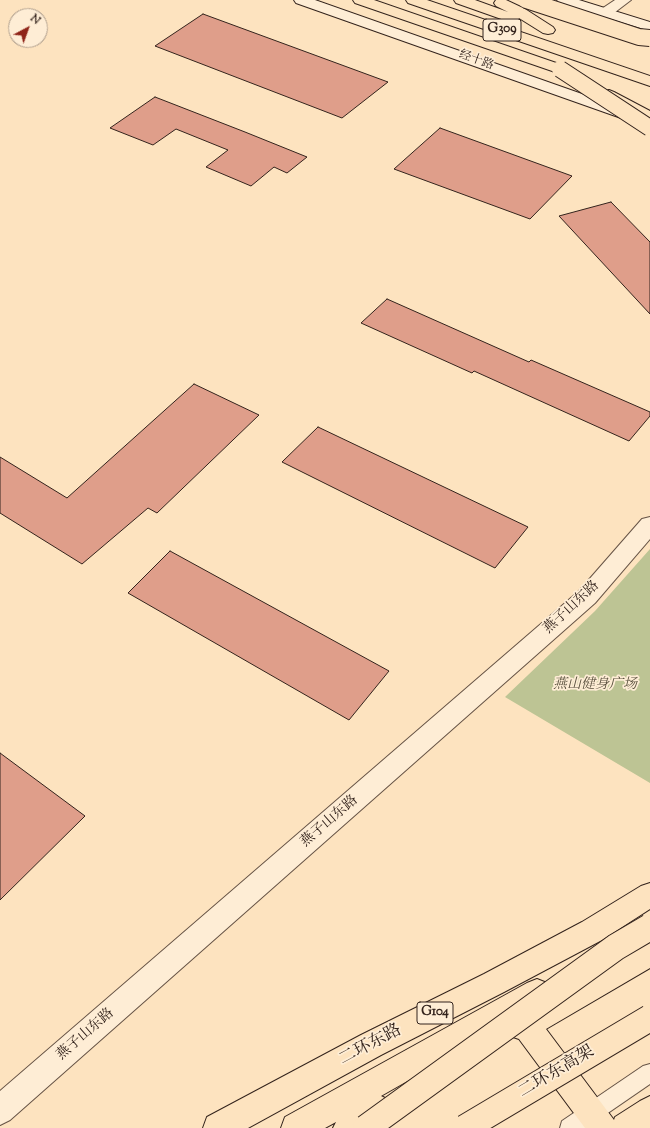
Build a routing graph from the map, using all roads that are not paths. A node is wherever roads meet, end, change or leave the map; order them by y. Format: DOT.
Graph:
graph roads {
  1 [pos="301,0"];
  2 [pos="360,0"];
  3 [pos="413,0"];
  4 [pos="461,0"];
  5 [pos="492,0"];
  6 [pos="526,0"];
  7 [pos="564,0"];
  8 [pos="624,0"];
  9 [pos="605,13"];
  10 [pos="650,27"];
  11 [pos="650,38"];
  12 [pos="560,69"];
  13 [pos="650,81"];
  14 [pos="650,116"];
  15 [pos="650,123"];
  16 [pos="650,128"];
  17 [pos="650,525"];
  18 [pos="650,895"];
  19 [pos="650,927"];
  20 [pos="616,947"];
  21 [pos="650,953"];
  22 [pos="650,1018"];
  23 [pos="526,1025"];
  24 [pos="650,1072"];
  25 [pos="0,1110"];
  26 [pos="650,1111"];
  27 [pos="598,1121"];
  28 [pos="218,1128"];
  29 [pos="296,1128"];
  30 [pos="348,1128"];
  31 [pos="366,1128"];
  32 [pos="465,1128"];
  33 [pos="569,1128"];
  34 [pos="626,1128"];
  1 -- 15 [label="street, 经十路"];
  2 -- 12 [label="highway"];
  3 -- 13 [label="highway, G309"];
  4 -- 5 [label="highway, G309"];
  6 -- 11 [label="highway, bridge"];
  7 -- 9 [label="street"];
  8 -- 9 [label="street"];
  9 -- 10 [label="street"];
  12 -- 14 [label="highway, bridge"];
  12 -- 16 [label="highway, bridge"];
  17 -- 25 [label="street, 燕子山东路"];
  18 -- 28 [label="highway, 二环东路 / G104"];
  19 -- 20 [label="highway, bridge"];
  20 -- 29 [label="highway, bridge"];
  20 -- 31 [label="highway, bridge"];
  21 -- 23 [label="highway"];
  22 -- 32 [label="highway, 二环东高架, bridge"];
  23 -- 27 [label="highway"];
  23 -- 30 [label="highway"];
  24 -- 27 [label="lane"];
  26 -- 34 [label="highway"];
  27 -- 33 [label="lane"];
}
